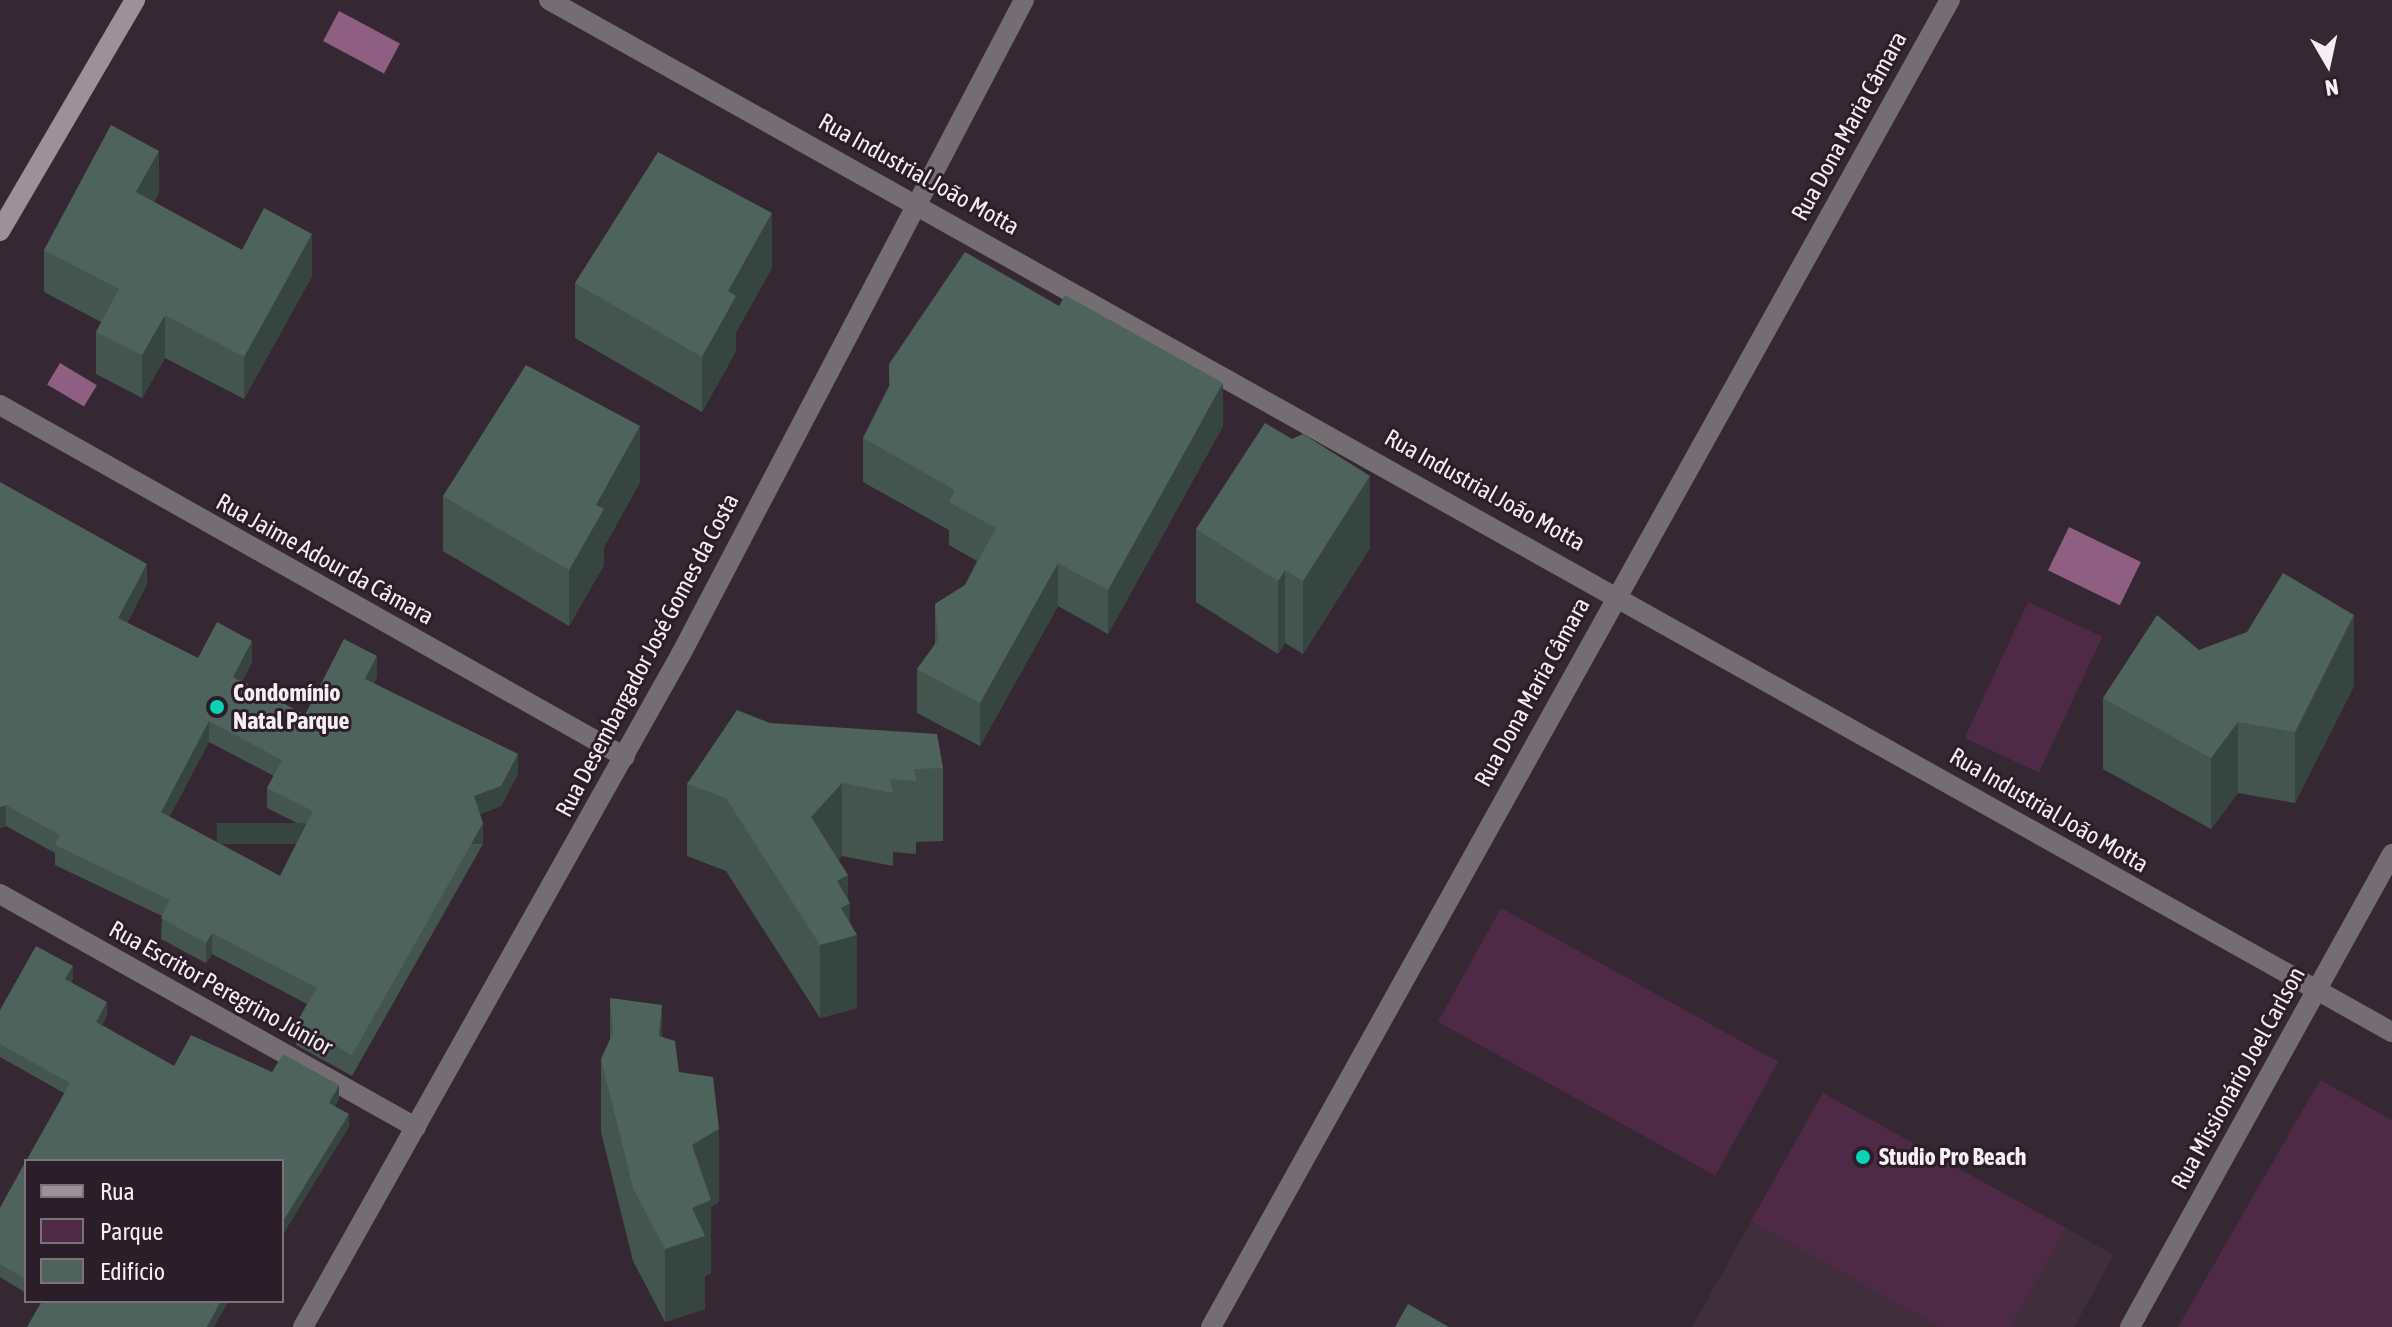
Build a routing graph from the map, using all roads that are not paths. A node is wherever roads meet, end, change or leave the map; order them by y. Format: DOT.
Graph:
graph roads {
  1 [pos="135,0"];
  2 [pos="549,0"];
  3 [pos="1024,0"];
  4 [pos="1950,0"];
  5 [pos="575,6"];
  6 [pos="916,202"];
  7 [pos="0,231"];
  8 [pos="0,405"];
  9 [pos="1616,593"];
  10 [pos="625,757"];
  11 [pos="2392,854"];
  12 [pos="0,894"];
  13 [pos="2316,992"];
  14 [pos="2392,1032"];
  15 [pos="416,1127"];
  16 [pos="303,1327"];
  17 [pos="1211,1327"];
  18 [pos="2130,1327"];
  1 -- 7 [label="main road"];
  2 -- 5 [label="street, Rua Industrial João Motta"];
  3 -- 6 [label="street, Rua Desembargador José Gomes da Costa"];
  4 -- 9 [label="street, Rua Dona Maria Câmara"];
  5 -- 6 [label="street, Rua Industrial João Motta"];
  6 -- 9 [label="street, Rua Industrial João Motta"];
  6 -- 10 [label="street, Rua Desembargador José Gomes da Costa"];
  8 -- 10 [label="street, Rua Jaime Adour da Câmara"];
  9 -- 13 [label="street, Rua Industrial João Motta"];
  9 -- 17 [label="street, Rua Dona Maria Câmara"];
  10 -- 15 [label="street, Rua Desembargador José Gomes da Costa"];
  11 -- 13 [label="street, Rua Missionário Joel Carlson"];
  12 -- 15 [label="street, Rua Escritor Peregrino Júnior"];
  13 -- 14 [label="street, Rua Industrial João Motta"];
  13 -- 18 [label="street, Rua Missionário Joel Carlson"];
  15 -- 16 [label="street, Rua Desembargador José Gomes da Costa"];
}
